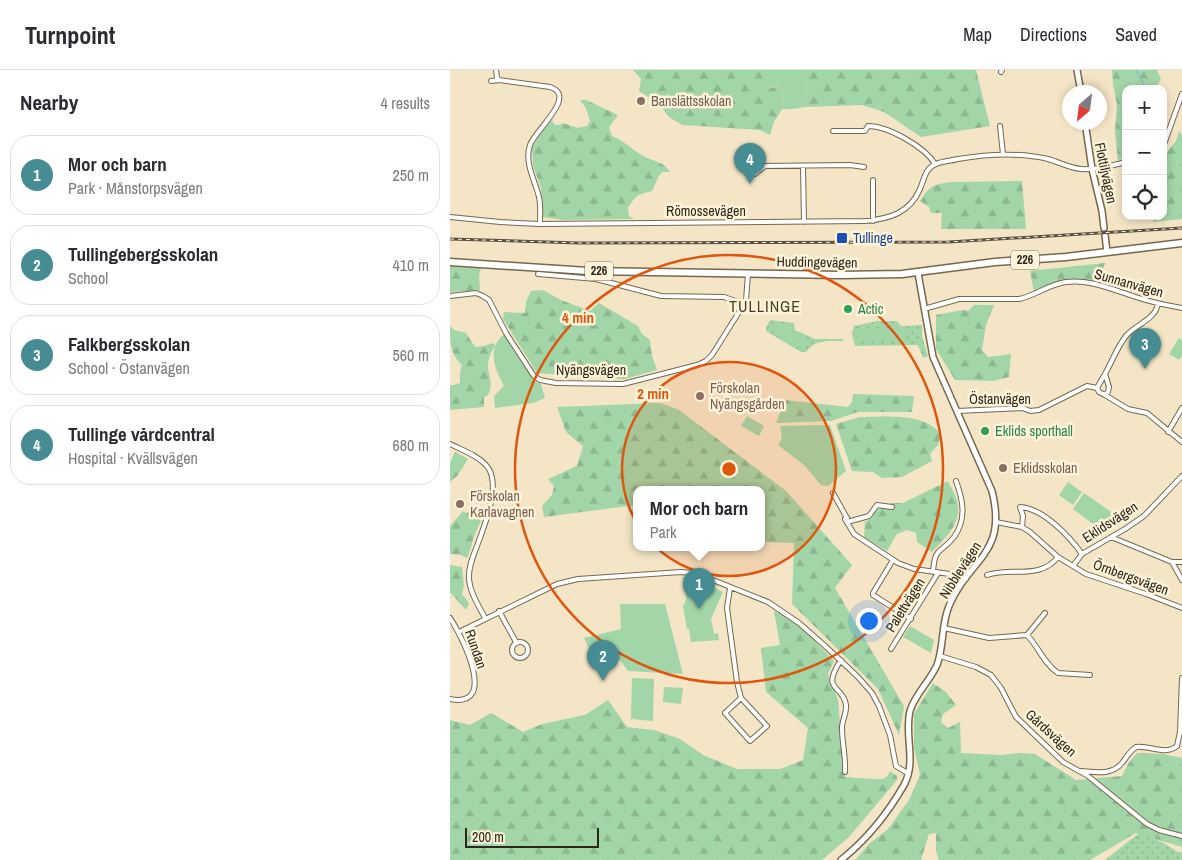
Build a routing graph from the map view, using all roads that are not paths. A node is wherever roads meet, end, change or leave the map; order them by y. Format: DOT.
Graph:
graph roads {
  1 [pos="496,70"];
  2 [pos="1078,70"];
  3 [pos="491,80"];
  4 [pos="499,80"];
  5 [pos="1080,85"];
  6 [pos="1182,94"];
  7 [pos="1000,126"];
  8 [pos="1086,130"];
  9 [pos="833,131"];
  10 [pos="1167,136"];
  11 [pos="1003,154"];
  12 [pos="1122,163"];
  13 [pos="935,164"];
  14 [pos="765,166"];
  15 [pos="803,166"];
  16 [pos="864,167"];
  17 [pos="1092,169"];
  18 [pos="873,180"];
  19 [pos="450,217"];
  20 [pos="873,220"];
  21 [pos="804,222"];
  22 [pos="540,224"];
  23 [pos="1104,228"];
  24 [pos="1105,235"];
  25 [pos="1182,243"];
  26 [pos="1107,252"];
  27 [pos="450,262"];
  28 [pos="748,273"];
  29 [pos="918,273"];
  30 [pos="538,274"];
  31 [pos="450,296"];
  32 [pos="744,304"];
  33 [pos="1158,304"];
  34 [pos="1182,308"];
  35 [pos="924,309"];
  36 [pos="1105,374"];
  37 [pos="1097,388"];
  38 [pos="1105,395"];
  39 [pos="1182,408"];
  40 [pos="957,411"];
  41 [pos="1168,432"];
  42 [pos="1182,442"];
  43 [pos="450,444"];
  44 [pos="1182,476"];
  45 [pos="956,481"];
  46 [pos="833,493"];
  47 [pos="892,507"];
  48 [pos="847,522"];
  49 [pos="996,522"];
  50 [pos="1022,527"];
  51 [pos="1111,537"];
  52 [pos="1082,554"];
  53 [pos="1058,557"];
  54 [pos="893,560"];
  55 [pos="1172,562"];
  56 [pos="1182,562"];
  57 [pos="1073,566"];
  58 [pos="935,572"];
  59 [pos="987,575"];
  60 [pos="966,579"];
  61 [pos="1182,580"];
  62 [pos="730,588"];
  63 [pos="1182,608"];
  64 [pos="499,611"];
  65 [pos="1045,613"];
  66 [pos="450,618"];
  67 [pos="485,618"];
  68 [pos="911,618"];
  69 [pos="944,628"];
  70 [pos="459,632"];
  71 [pos="1027,635"];
  72 [pos="516,642"];
  73 [pos="891,649"];
  74 [pos="940,656"];
  75 [pos="841,660"];
  76 [pos="1090,675"];
  77 [pos="1182,678"];
  78 [pos="741,698"];
  79 [pos="450,699"];
  80 [pos="1181,732"];
  81 [pos="1081,771"];
  82 [pos="845,772"];
  83 [pos="909,774"];
  84 [pos="1182,836"];
  85 [pos="841,860"];
  1 -- 4 [label="street"];
  2 -- 5 [label="street"];
  3 -- 4 [label="street"];
  4 -- 22 [label="street"];
  6 -- 10 [label="street"];
  7 -- 11 [label="street"];
  8 -- 17 [label="street, Flottiljvägen"];
  9 -- 13 [label="street"];
  11 -- 13 [label="street"];
  11 -- 17 [label="street"];
  12 -- 17 [label="street"];
  13 -- 20 [label="street, Römossevägen"];
  14 -- 15 [label="street"];
  15 -- 16 [label="street"];
  15 -- 21 [label="street"];
  17 -- 23 [label="street, Flottiljvägen"];
  18 -- 20 [label="street"];
  19 -- 22 [label="street, Römossevägen"];
  20 -- 21 [label="street, Römossevägen"];
  21 -- 22 [label="street, Römossevägen"];
  24 -- 26 [label="street"];
  25 -- 26 [label="main road, Huddingevägen / 226"];
  26 -- 29 [label="main road, Huddingevägen / 226"];
  27 -- 28 [label="main road, Huddingevägen / 226"];
  28 -- 29 [label="main road, Huddingevägen / 226"];
  28 -- 32 [label="street, Nyängsvägen"];
  29 -- 35 [label="street, Nibblevägen"];
  30 -- 32 [label="street"];
  31 -- 32 [label="street, Nyängsvägen"];
  33 -- 34 [label="street, Sunnanvägen"];
  33 -- 35 [label="street, Sunnanvägen"];
  33 -- 36 [label="street"];
  35 -- 40 [label="street, Nibblevägen"];
  36 -- 37 [label="street"];
  36 -- 38 [label="street"];
  37 -- 38 [label="street"];
  37 -- 40 [label="street, Östanvägen"];
  38 -- 41 [label="street"];
  39 -- 41 [label="street"];
  40 -- 49 [label="street, Nibblevägen"];
  41 -- 42 [label="street"];
  43 -- 67 [label="street"];
  44 -- 51 [label="street, Eklidsvägen"];
  45 -- 58 [label="street, Palettvägen"];
  46 -- 48 [label="street"];
  47 -- 48 [label="street"];
  48 -- 54 [label="street"];
  49 -- 50 [label="street, Örnbergsvägen"];
  49 -- 60 [label="street, Nibblevägen"];
  50 -- 52 [label="street"];
  50 -- 53 [label="street, Örnbergsvägen"];
  51 -- 52 [label="street, Eklidsvägen"];
  51 -- 55 [label="street"];
  52 -- 57 [label="street, Eklidsvägen"];
  53 -- 57 [label="street, Örnbergsvägen"];
  53 -- 59 [label="street"];
  54 -- 58 [label="street"];
  54 -- 68 [label="street"];
  55 -- 56 [label="street"];
  55 -- 61 [label="street"];
  57 -- 63 [label="street, Örnbergsvägen"];
  58 -- 60 [label="street"];
  58 -- 68 [label="street, Palettvägen"];
  60 -- 69 [label="street, Nibblevägen"];
  62 -- 64 [label="street"];
  62 -- 75 [label="street"];
  62 -- 78 [label="street"];
  64 -- 67 [label="street"];
  64 -- 72 [label="street"];
  65 -- 71 [label="street"];
  66 -- 70 [label="street, Rundan"];
  67 -- 70 [label="street"];
  68 -- 73 [label="street, Palettvägen"];
  69 -- 71 [label="street"];
  69 -- 74 [label="street, Nibblevägen"];
  70 -- 79 [label="street, Rundan"];
  71 -- 76 [label="street"];
  72 -- 72 [label="street"];
  74 -- 81 [label="street, Gårdsvägen"];
  74 -- 83 [label="street, Nibblevägen"];
  75 -- 82 [label="street"];
  75 -- 83 [label="street"];
  77 -- 80 [label="street"];
  78 -- 78 [label="street"];
  80 -- 81 [label="street"];
  81 -- 84 [label="street, Gårdsvägen"];
  83 -- 85 [label="street, Nibblevägen"];
}
